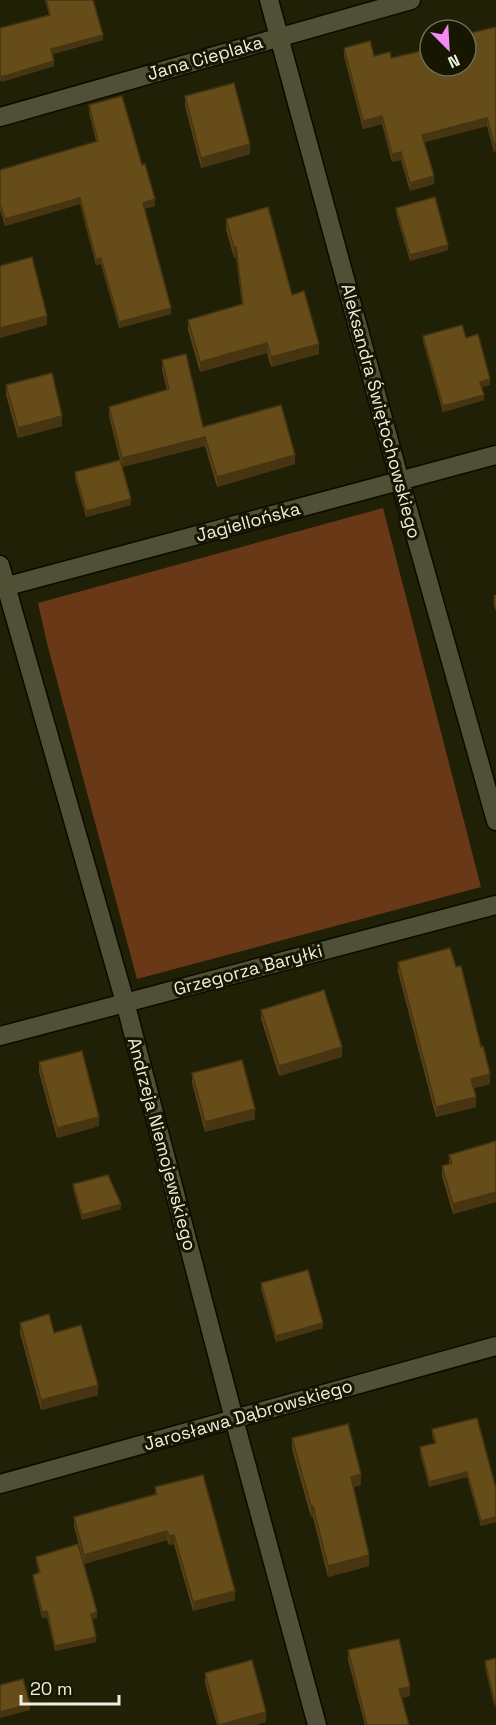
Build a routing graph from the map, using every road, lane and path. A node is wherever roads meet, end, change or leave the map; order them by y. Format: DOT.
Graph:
graph roads {
  1 [pos="269,0"];
  2 [pos="411,0"];
  3 [pos="279,37"];
  4 [pos="0,117"];
  5 [pos="496,455"];
  6 [pos="400,481"];
  7 [pos="0,565"];
  8 [pos="3,587"];
  9 [pos="496,820"];
  10 [pos="496,905"];
  11 [pos="125,1002"];
  12 [pos="0,1036"];
  13 [pos="496,1346"];
  14 [pos="234,1419"];
  15 [pos="0,1484"];
  16 [pos="316,1725"];
  1 -- 3 [label="street, Aleksandra Świętochowskiego"];
  2 -- 3 [label="street, Jana Cieplaka"];
  3 -- 4 [label="street, Jana Cieplaka"];
  3 -- 6 [label="street, Aleksandra Świętochowskiego"];
  5 -- 6 [label="street, Jagiellońska"];
  6 -- 8 [label="street, Jagiellońska"];
  6 -- 9 [label="street, Aleksandra Świętochowskiego"];
  7 -- 8 [label="street, Andrzeja Niemojewskiego"];
  8 -- 11 [label="street, Andrzeja Niemojewskiego"];
  10 -- 11 [label="street, Grzegorza Baryłki"];
  11 -- 12 [label="street, Grzegorza Baryłki"];
  11 -- 14 [label="street, Andrzeja Niemojewskiego"];
  13 -- 14 [label="street, Jarosława Dąbrowskiego"];
  14 -- 15 [label="street, Jarosława Dąbrowskiego"];
  14 -- 16 [label="street, Andrzeja Niemojewskiego"];
}
